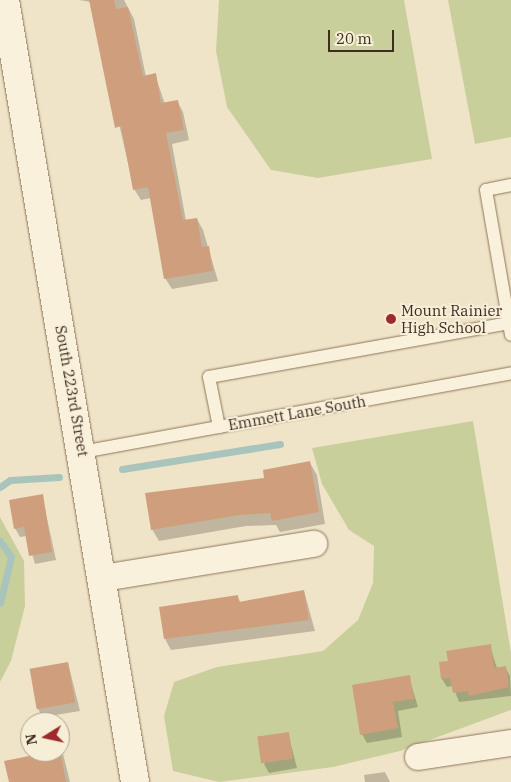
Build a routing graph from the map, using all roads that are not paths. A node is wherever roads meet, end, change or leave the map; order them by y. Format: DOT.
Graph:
graph roads {
  1 [pos="5,0"];
  2 [pos="511,185"];
  3 [pos="510,329"];
  4 [pos="511,373"];
  5 [pos="219,427"];
  6 [pos="82,452"];
  7 [pos="314,544"];
  8 [pos="103,578"];
  9 [pos="511,743"];
  10 [pos="418,757"];
  11 [pos="135,782"];
  1 -- 6 [label="street, South 223rd Street"];
  2 -- 3 [label="lane"];
  3 -- 5 [label="lane"];
  4 -- 5 [label="lane, Emmett Lane South"];
  5 -- 6 [label="lane, Emmett Lane South"];
  6 -- 8 [label="street, South 223rd Street"];
  7 -- 8 [label="street"];
  8 -- 11 [label="street, South 223rd Street"];
  9 -- 10 [label="street"];
}
